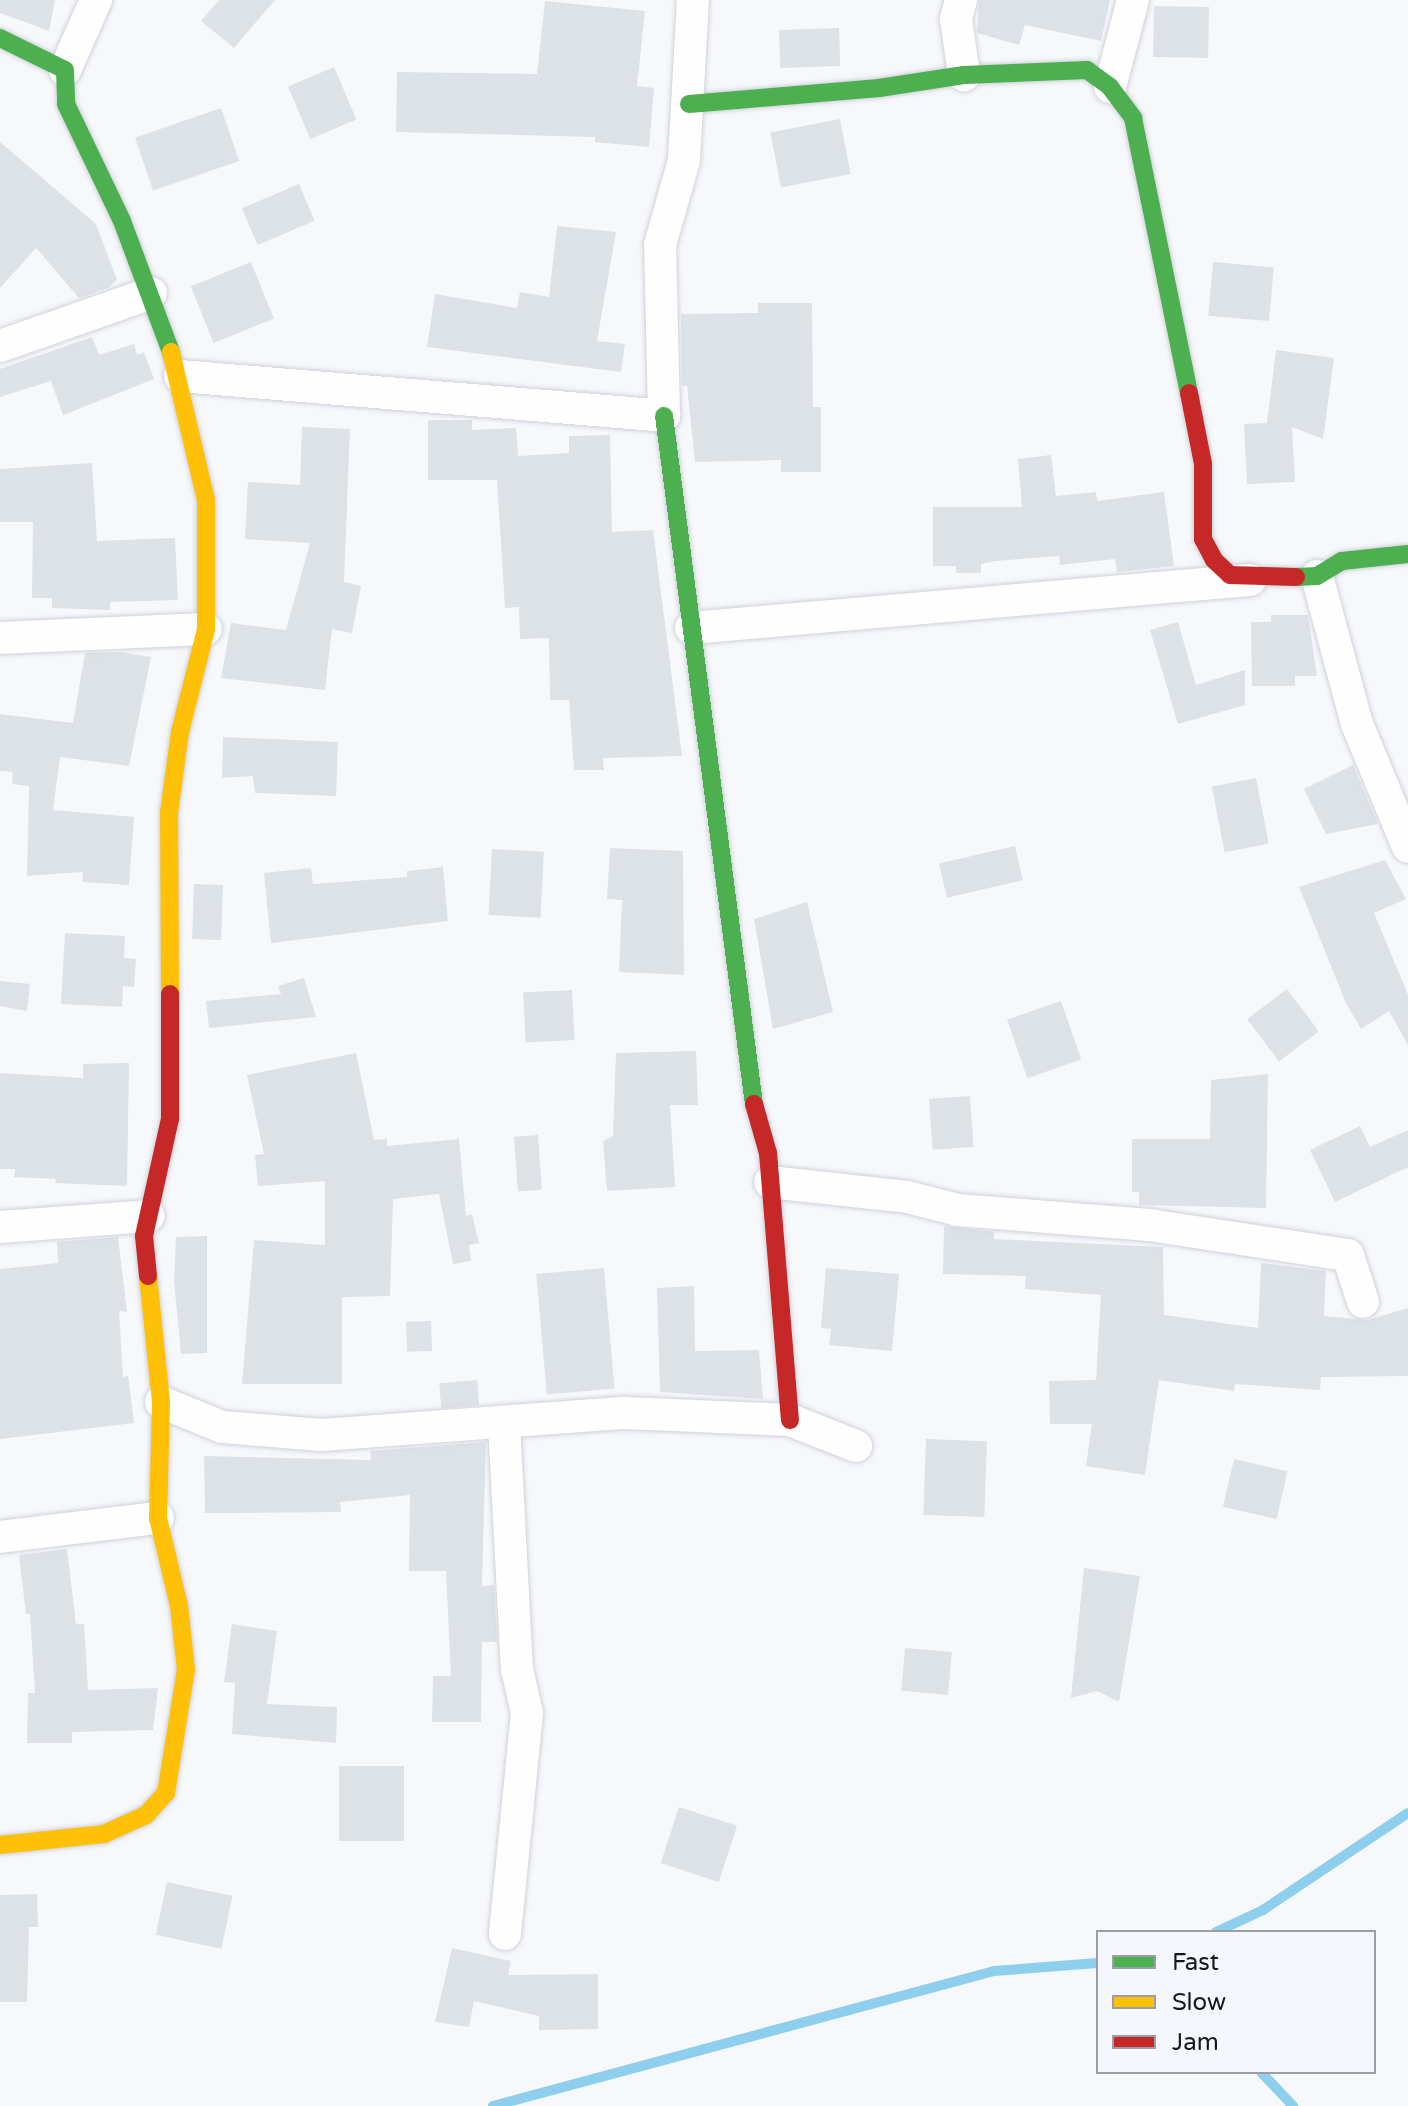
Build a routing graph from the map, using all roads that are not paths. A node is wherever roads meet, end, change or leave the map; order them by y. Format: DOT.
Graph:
graph roads {
  1 [pos="96,0"];
  2 [pos="693,0"];
  3 [pos="961,0"];
  4 [pos="1133,0"];
  5 [pos="0,38"];
  6 [pos="65,70"];
  7 [pos="964,75"];
  8 [pos="1110,87"];
  9 [pos="689,104"];
  10 [pos="151,293"];
  11 [pos="0,346"];
  12 [pos="180,376"];
  13 [pos="664,416"];
  14 [pos="1408,554"];
  15 [pos="1317,576"];
  16 [pos="1258,580"];
  17 [pos="691,628"];
  18 [pos="206,629"];
  19 [pos="0,638"];
  20 [pos="1408,847"];
  21 [pos="770,1182"];
  22 [pos="149,1216"];
  23 [pos="0,1227"];
  24 [pos="1363,1302"];
  25 [pos="161,1402"];
  26 [pos="790,1420"];
  27 [pos="504,1423"];
  28 [pos="856,1446"];
  29 [pos="158,1518"];
  30 [pos="0,1537"];
  31 [pos="0,1845"];
  32 [pos="505,1934"];
  1 -- 6 [label="street"];
  2 -- 9 [label="street"];
  3 -- 7 [label="street"];
  4 -- 8 [label="street"];
  5 -- 6 [label="street"];
  6 -- 10 [label="street"];
  7 -- 8 [label="street"];
  7 -- 9 [label="street"];
  8 -- 16 [label="street"];
  9 -- 13 [label="street"];
  10 -- 11 [label="street"];
  10 -- 12 [label="street"];
  12 -- 13 [label="street"];
  12 -- 18 [label="street"];
  13 -- 17 [label="street"];
  14 -- 15 [label="street"];
  15 -- 16 [label="street"];
  15 -- 20 [label="street"];
  16 -- 17 [label="street"];
  17 -- 21 [label="street"];
  18 -- 19 [label="street"];
  18 -- 22 [label="street"];
  21 -- 24 [label="street"];
  21 -- 26 [label="street"];
  22 -- 23 [label="street"];
  22 -- 25 [label="street"];
  25 -- 27 [label="street"];
  25 -- 29 [label="street"];
  26 -- 27 [label="street"];
  26 -- 28 [label="street"];
  27 -- 32 [label="street"];
  29 -- 30 [label="street"];
  29 -- 31 [label="street"];
}
